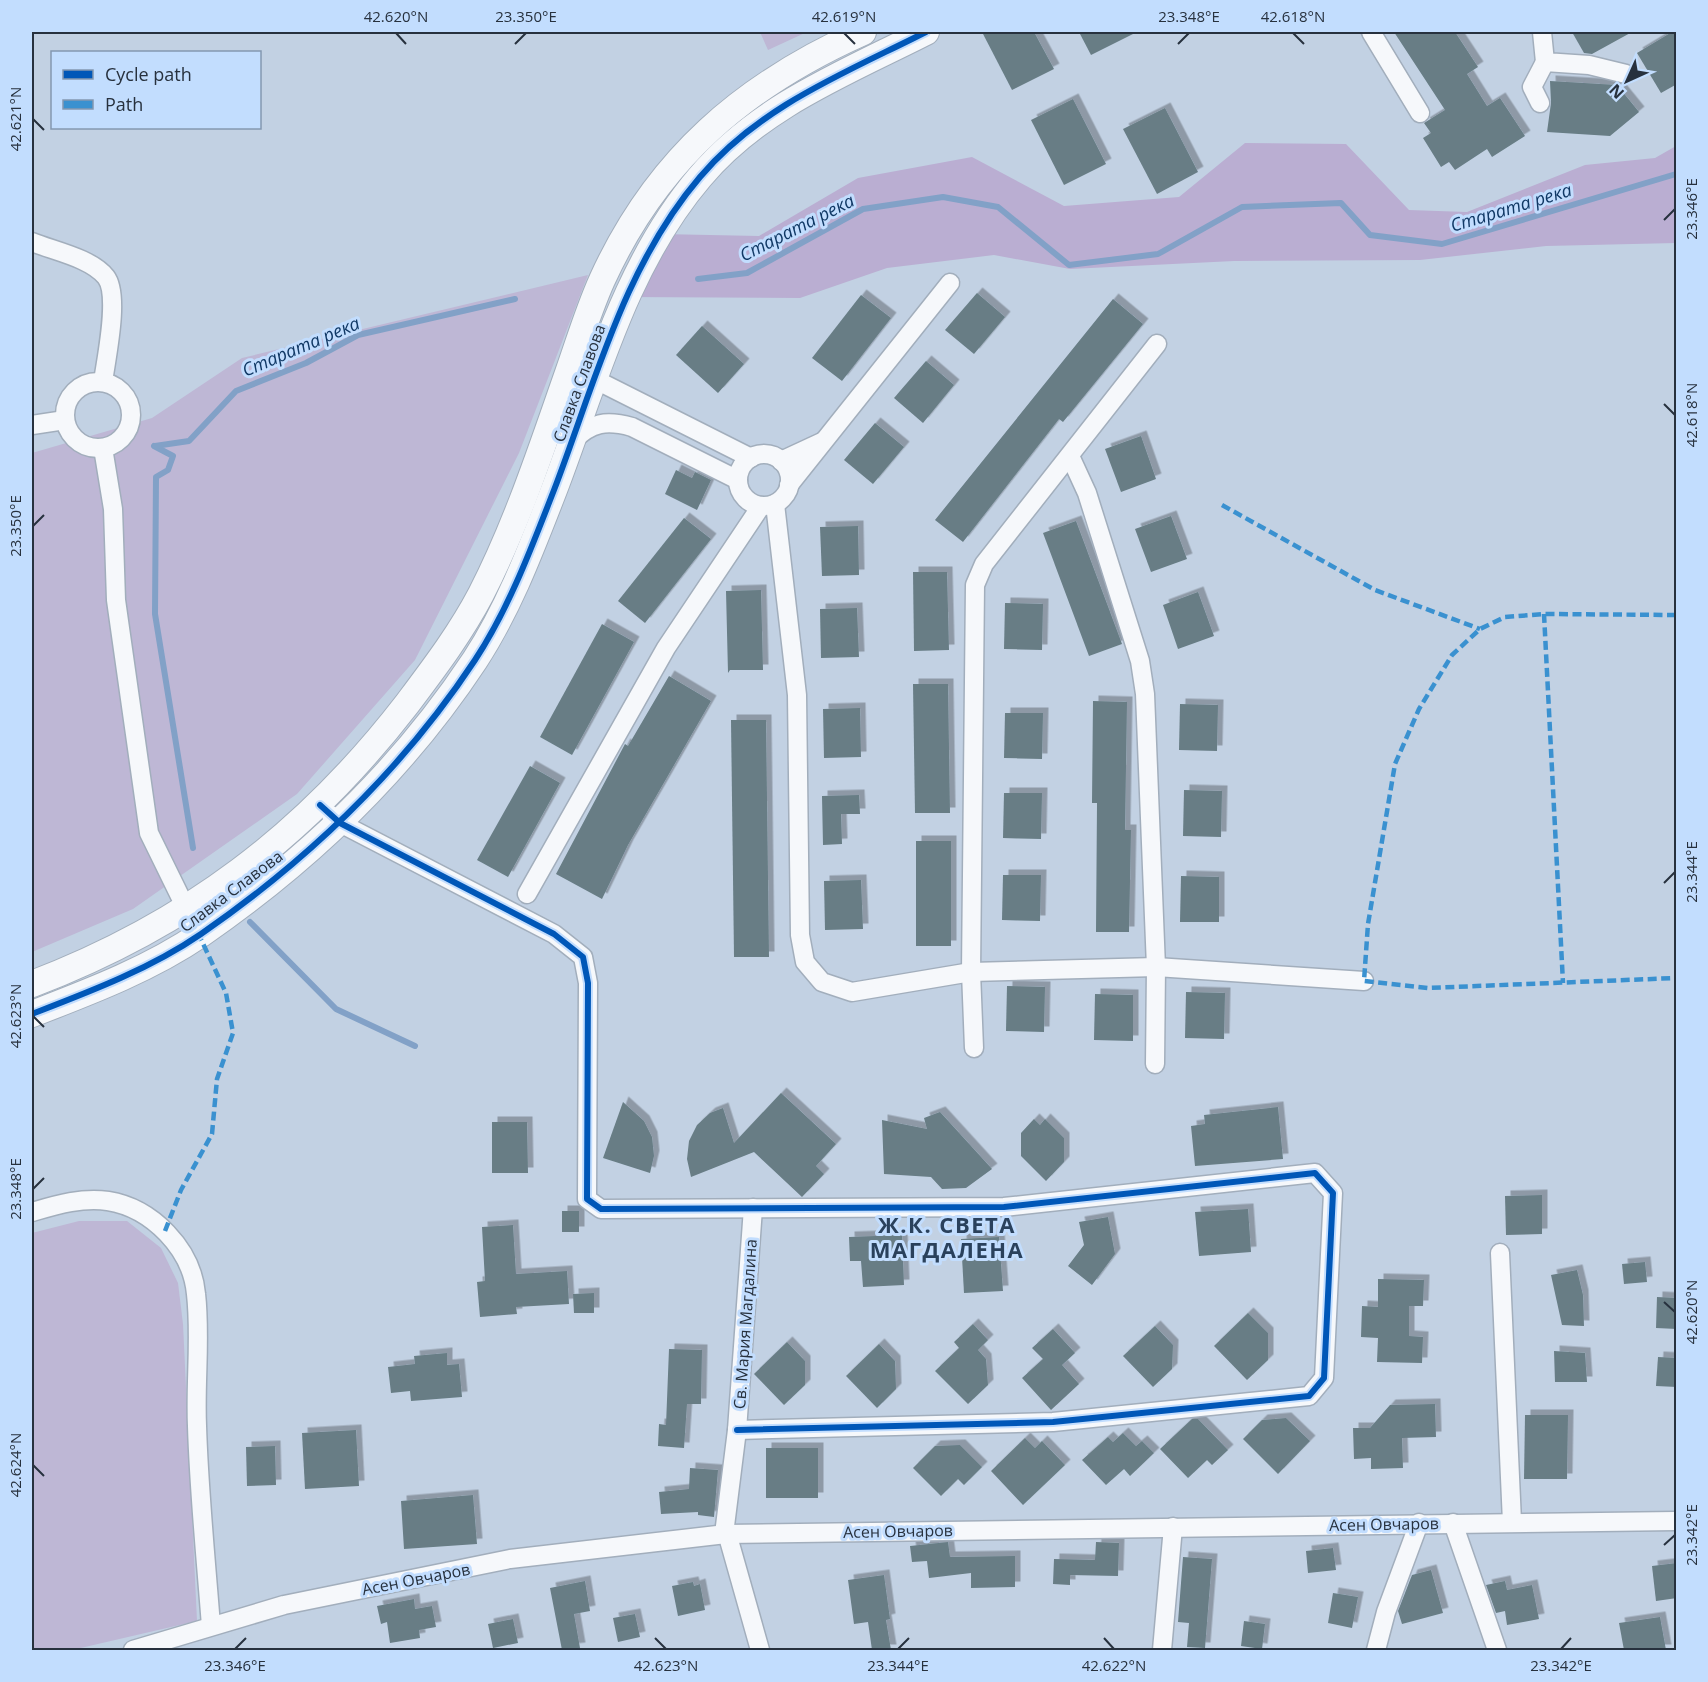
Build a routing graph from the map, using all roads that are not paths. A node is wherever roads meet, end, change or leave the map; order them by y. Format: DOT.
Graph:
graph roads {
  1 [pos="863,32"];
  2 [pos="926,32"];
  3 [pos="1371,32"];
  4 [pos="1542,32"];
  5 [pos="1545,62"];
  6 [pos="1626,74"];
  7 [pos="1540,103"];
  8 [pos="1420,113"];
  9 [pos="32,242"];
  10 [pos="950,283"];
  11 [pos="1157,344"];
  12 [pos="569,370"];
  13 [pos="596,380"];
  14 [pos="103,382"];
  15 [pos="65,420"];
  16 [pos="32,425"];
  17 [pos="826,440"];
  18 [pos="573,441"];
  19 [pos="103,448"];
  20 [pos="1070,456"];
  21 [pos="751,458"];
  22 [pos="781,460"];
  23 [pos="738,480"];
  24 [pos="789,485"];
  25 [pos="768,505"];
  26 [pos="320,805"];
  27 [pos="340,823"];
  28 [pos="527,894"];
  29 [pos="185,908"];
  30 [pos="199,935"];
  31 [pos="1156,967"];
  32 [pos="971,972"];
  33 [pos="1364,981"];
  34 [pos="32,984"];
  35 [pos="32,1014"];
  36 [pos="974,1048"];
  37 [pos="1155,1064"];
  38 [pos="753,1208"];
  39 [pos="32,1212"];
  40 [pos="1500,1253"];
  41 [pos="737,1430"];
  42 [pos="1677,1521"];
  43 [pos="1453,1522"];
  44 [pos="1512,1522"];
  45 [pos="1419,1523"];
  46 [pos="1173,1527"];
  47 [pos="726,1534"];
  48 [pos="211,1626"];
  49 [pos="133,1650"];
  50 [pos="760,1650"];
  51 [pos="1162,1650"];
  52 [pos="1376,1650"];
  53 [pos="1497,1650"];
  1 -- 12 [label="street, Славка Славова"];
  2 -- 13 [label="street, Славка Славова"];
  3 -- 8 [label="street"];
  4 -- 5 [label="street"];
  5 -- 6 [label="street"];
  5 -- 7 [label="street"];
  9 -- 14 [label="street"];
  10 -- 17 [label="street"];
  11 -- 20 [label="street"];
  12 -- 13 [label="street"];
  12 -- 26 [label="street, Славка Славова"];
  13 -- 18 [label="street, Славка Славова"];
  13 -- 21 [label="street"];
  14 -- 15 [label="street"];
  14 -- 19 [label="street"];
  15 -- 16 [label="street"];
  15 -- 19 [label="street"];
  17 -- 22 [label="street"];
  17 -- 24 [label="street"];
  18 -- 23 [label="street"];
  18 -- 27 [label="street, Славка Славова"];
  19 -- 29 [label="street"];
  20 -- 31 [label="street"];
  20 -- 32 [label="street"];
  21 -- 22 [label="street"];
  21 -- 23 [label="street"];
  22 -- 24 [label="street"];
  23 -- 25 [label="street"];
  24 -- 25 [label="street"];
  25 -- 28 [label="street"];
  25 -- 32 [label="street"];
  26 -- 27 [label="street"];
  26 -- 29 [label="street, Славка Славова"];
  27 -- 30 [label="street, Славка Славова"];
  27 -- 38 [label="street"];
  29 -- 30 [label="street"];
  29 -- 34 [label="street, Славка Славова"];
  30 -- 35 [label="street, Славка Славова"];
  31 -- 32 [label="street"];
  31 -- 33 [label="street"];
  31 -- 37 [label="street"];
  32 -- 36 [label="street"];
  38 -- 41 [label="street, Св. Мария Магдалина"];
  38 -- 41 [label="street"];
  39 -- 48 [label="street"];
  40 -- 44 [label="street"];
  41 -- 47 [label="street, Св. Мария Магдалина"];
  42 -- 44 [label="street, Асен Овчаров"];
  43 -- 44 [label="street, Асен Овчаров"];
  43 -- 45 [label="street, Асен Овчаров"];
  43 -- 53 [label="street"];
  45 -- 46 [label="street, Асен Овчаров"];
  45 -- 52 [label="street"];
  46 -- 47 [label="street, Асен Овчаров"];
  46 -- 51 [label="street"];
  47 -- 48 [label="street, Асен Овчаров"];
  47 -- 50 [label="street, Св. Мария Магдалина"];
  48 -- 49 [label="street, Асен Овчаров"];
}
